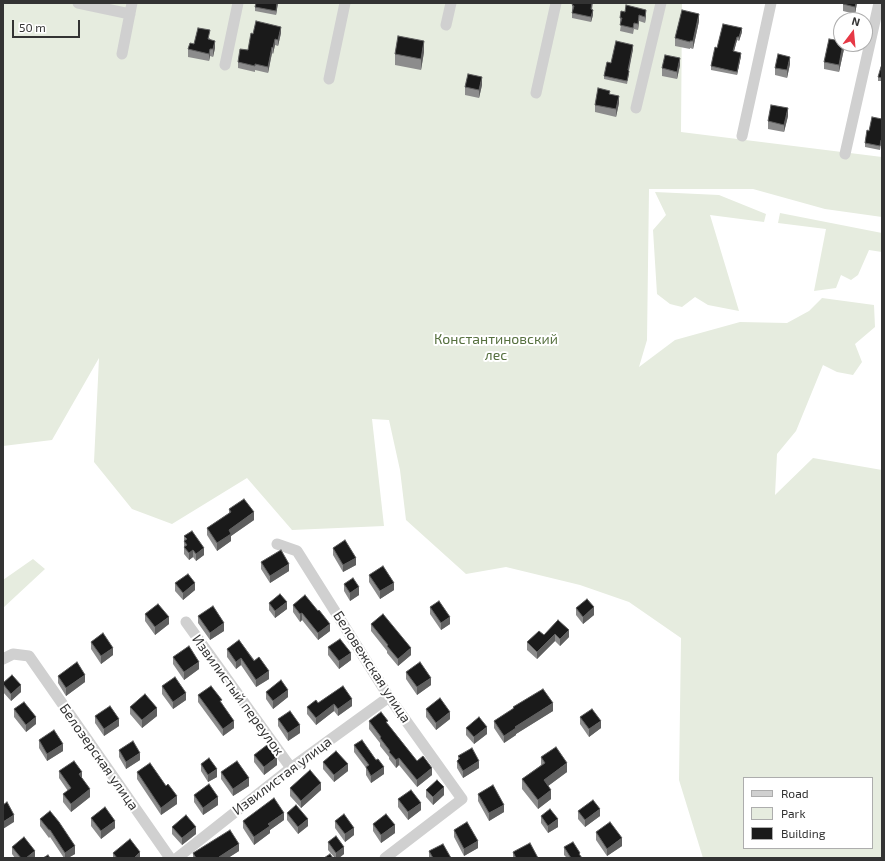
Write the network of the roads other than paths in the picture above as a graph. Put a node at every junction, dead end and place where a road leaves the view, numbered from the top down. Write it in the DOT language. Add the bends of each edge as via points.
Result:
graph roads {
  1 [pos="78,3"];
  2 [pos="238,3"];
  3 [pos="345,3"];
  4 [pos="451,3"];
  5 [pos="556,3"];
  6 [pos="661,3"];
  7 [pos="771,3"];
  8 [pos="879,3"];
  9 [pos="131,9"];
  10 [pos="446,26"];
  11 [pos="122,54"];
  12 [pos="225,65"];
  13 [pos="328,79"];
  14 [pos="536,93"];
  15 [pos="636,108"];
  16 [pos="742,136"];
  17 [pos="845,154"];
  18 [pos="276,544"];
  19 [pos="186,622"];
  20 [pos="3,659"];
  21 [pos="389,697"];
  22 [pos="291,768"];
  23 [pos="170,858"];
  24 [pos="177,858"];
  25 [pos="385,858"];
  1 -- 9 [label="street"];
  2 -- 12 [label="street"];
  3 -- 13 [label="street"];
  4 -- 10 [label="street"];
  5 -- 14 [label="street"];
  6 -- 15 [label="street"];
  7 -- 16 [label="street"];
  8 -- 17 [label="street"];
  9 -- 11 [label="street"];
  18 -- 21 [label="street, Беловежская улица" via="297,551"];
  19 -- 22 [label="street, Извилистый переулок"];
  20 -- 23 [label="street, Белозерская улица" via="13,654 29,656"];
  21 -- 22 [label="street, Извилистая улица"];
  21 -- 25 [label="street, Беловежская улица" via="462,799"];
  22 -- 24 [label="street, Извилистая улица"];
}
